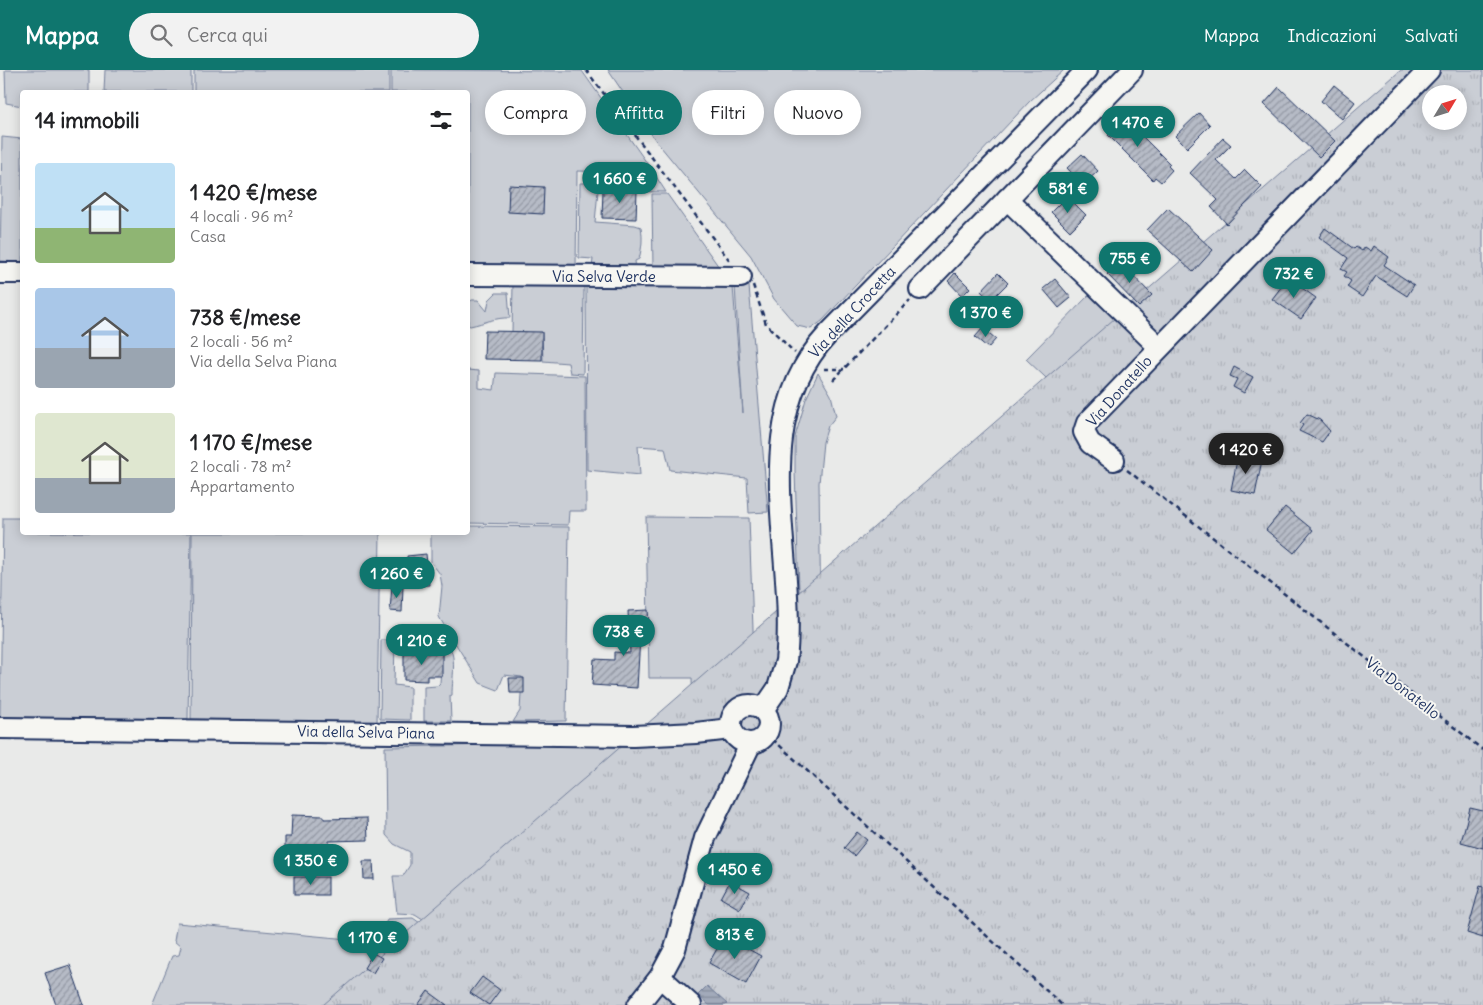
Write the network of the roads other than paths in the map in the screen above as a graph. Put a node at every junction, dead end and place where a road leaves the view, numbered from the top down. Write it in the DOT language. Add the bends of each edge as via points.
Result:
graph roads {
  1 [pos="1086,70"];
  2 [pos="1132,70"];
  3 [pos="1429,70"];
  4 [pos="1007,199"];
  5 [pos="0,273"];
  6 [pos="20,273"];
  7 [pos="470,275"];
  8 [pos="742,276"];
  9 [pos="920,290"];
  10 [pos="1160,347"];
  11 [pos="1114,460"];
  12 [pos="763,710"];
  13 [pos="0,728"];
  14 [pos="731,729"];
  15 [pos="759,738"];
  16 [pos="660,977"];
  17 [pos="638,1005"];
  18 [pos="691,1005"];
  1 -- 12 [label="street, Via della Crocetta" via="828,334 807,361 792,395 781,442 786,661 778,688"];
  2 -- 4 [label="street"];
  3 -- 10 [label="street, Via Donatello"];
  4 -- 9 [label="street"];
  4 -- 10 [label="street"];
  5 -- 6 [label="street"];
  7 -- 8 [label="street, Via Selva Verde"];
  10 -- 11 [label="street, Via Donatello" via="1085,427 1084,432 1090,442"];
  12 -- 14 [label="street" via="752,705 740,707 732,716"];
  12 -- 15 [label="street" via="768,721"];
  13 -- 14 [label="street, Via della Selva Piana" via="633,736"];
  14 -- 15 [label="street" via="739,739"];
  15 -- 16 [label="street" via="706,838 682,932"];
  16 -- 17 [label="street"];
  16 -- 18 [label="street"];
}
